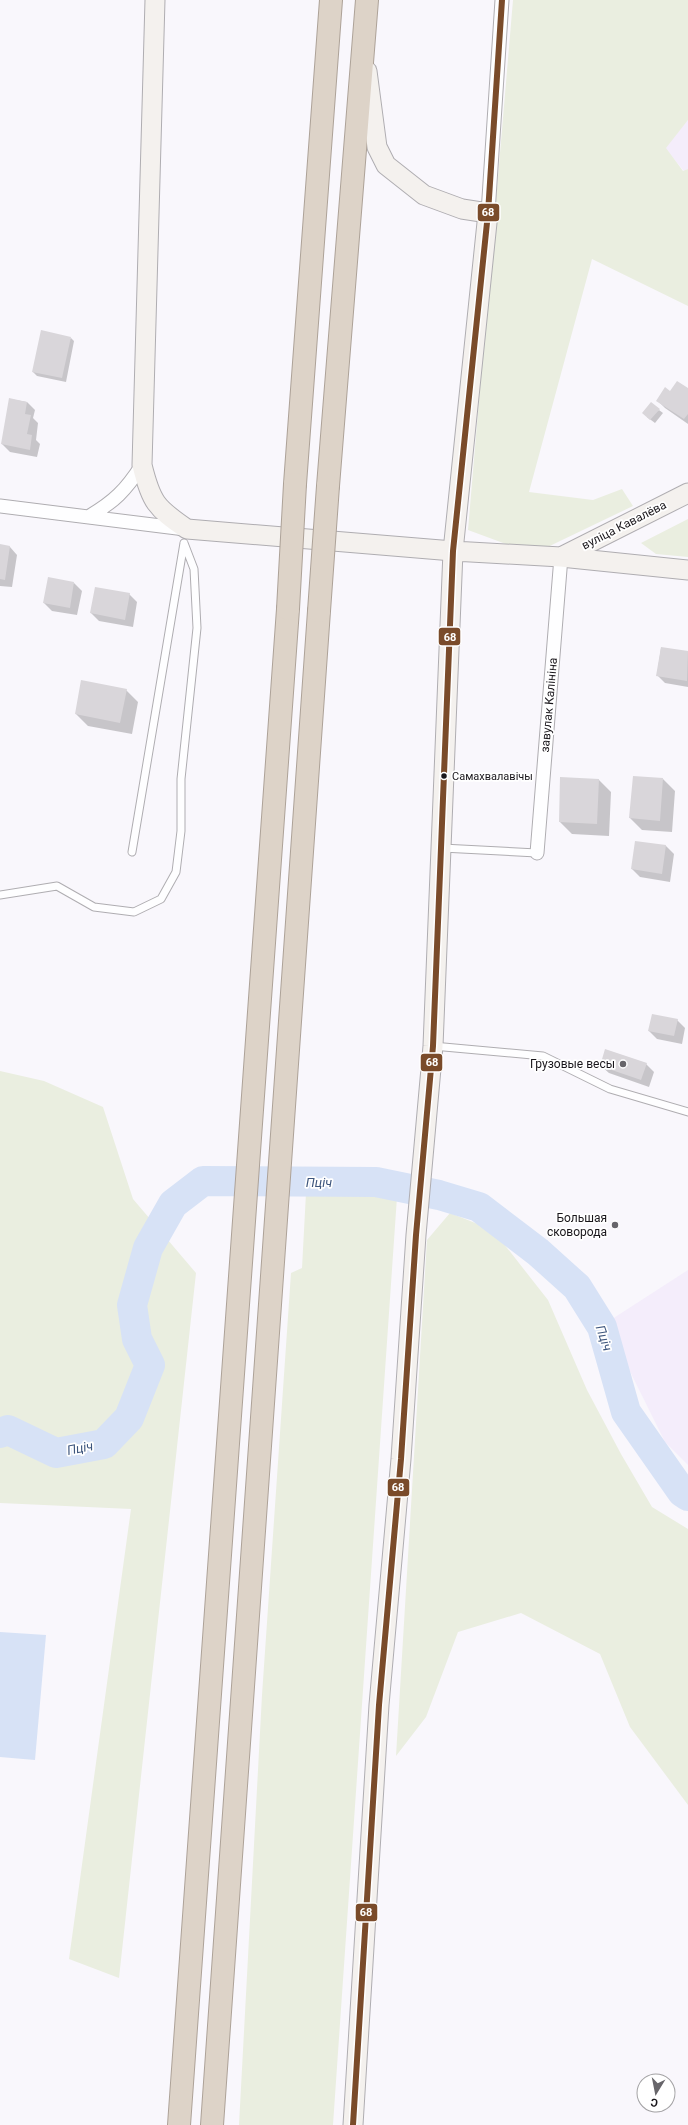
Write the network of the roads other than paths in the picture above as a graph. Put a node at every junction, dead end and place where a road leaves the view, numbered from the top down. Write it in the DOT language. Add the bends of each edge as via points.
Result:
graph roads {
  1 [pos="155,0"];
  2 [pos="331,0"];
  3 [pos="367,0"];
  4 [pos="502,0"];
  5 [pos="364,48"];
  6 [pos="488,213"];
  7 [pos="142,465"];
  8 [pos="688,493"];
  9 [pos="0,506"];
  10 [pos="88,517"];
  11 [pos="185,536"];
  12 [pos="453,552"];
  13 [pos="561,557"];
  14 [pos="688,570"];
  15 [pos="440,848"];
  16 [pos="132,852"];
  17 [pos="537,853"];
  18 [pos="0,895"];
  19 [pos="433,1046"];
  20 [pos="688,1112"];
  21 [pos="179,2125"];
  22 [pos="212,2125"];
  23 [pos="353,2125"];
  1 -- 7 [label="street"];
  2 -- 21 [label="highway, bridge"];
  3 -- 5 [label="highway"];
  4 -- 6 [label="street"];
  5 -- 6 [label="street" via="377,147 386,165 424,195 462,209"];
  5 -- 22 [label="highway, bridge" via="328,486"];
  6 -- 12 [label="street"];
  7 -- 10 [label="street" via="127,488 105,507"];
  7 -- 11 [label="street" via="148,491 162,512"];
  8 -- 13 [label="street, вуліца Кавалёва"];
  9 -- 10 [label="street"];
  10 -- 11 [label="street"];
  11 -- 12 [label="street"];
  11 -- 16 [label="lane"];
  11 -- 18 [label="lane" via="194,569 197,628 181,779 181,831 176,872 161,899 134,912 94,907 57,886"];
  12 -- 13 [label="street"];
  12 -- 15 [label="street"];
  13 -- 14 [label="street"];
  13 -- 17 [label="street, завулак Калініна"];
  15 -- 17 [label="lane"];
  15 -- 19 [label="street"];
  19 -- 20 [label="lane" via="543,1056 610,1089"];
  19 -- 23 [label="street" via="379,1705"];
}
